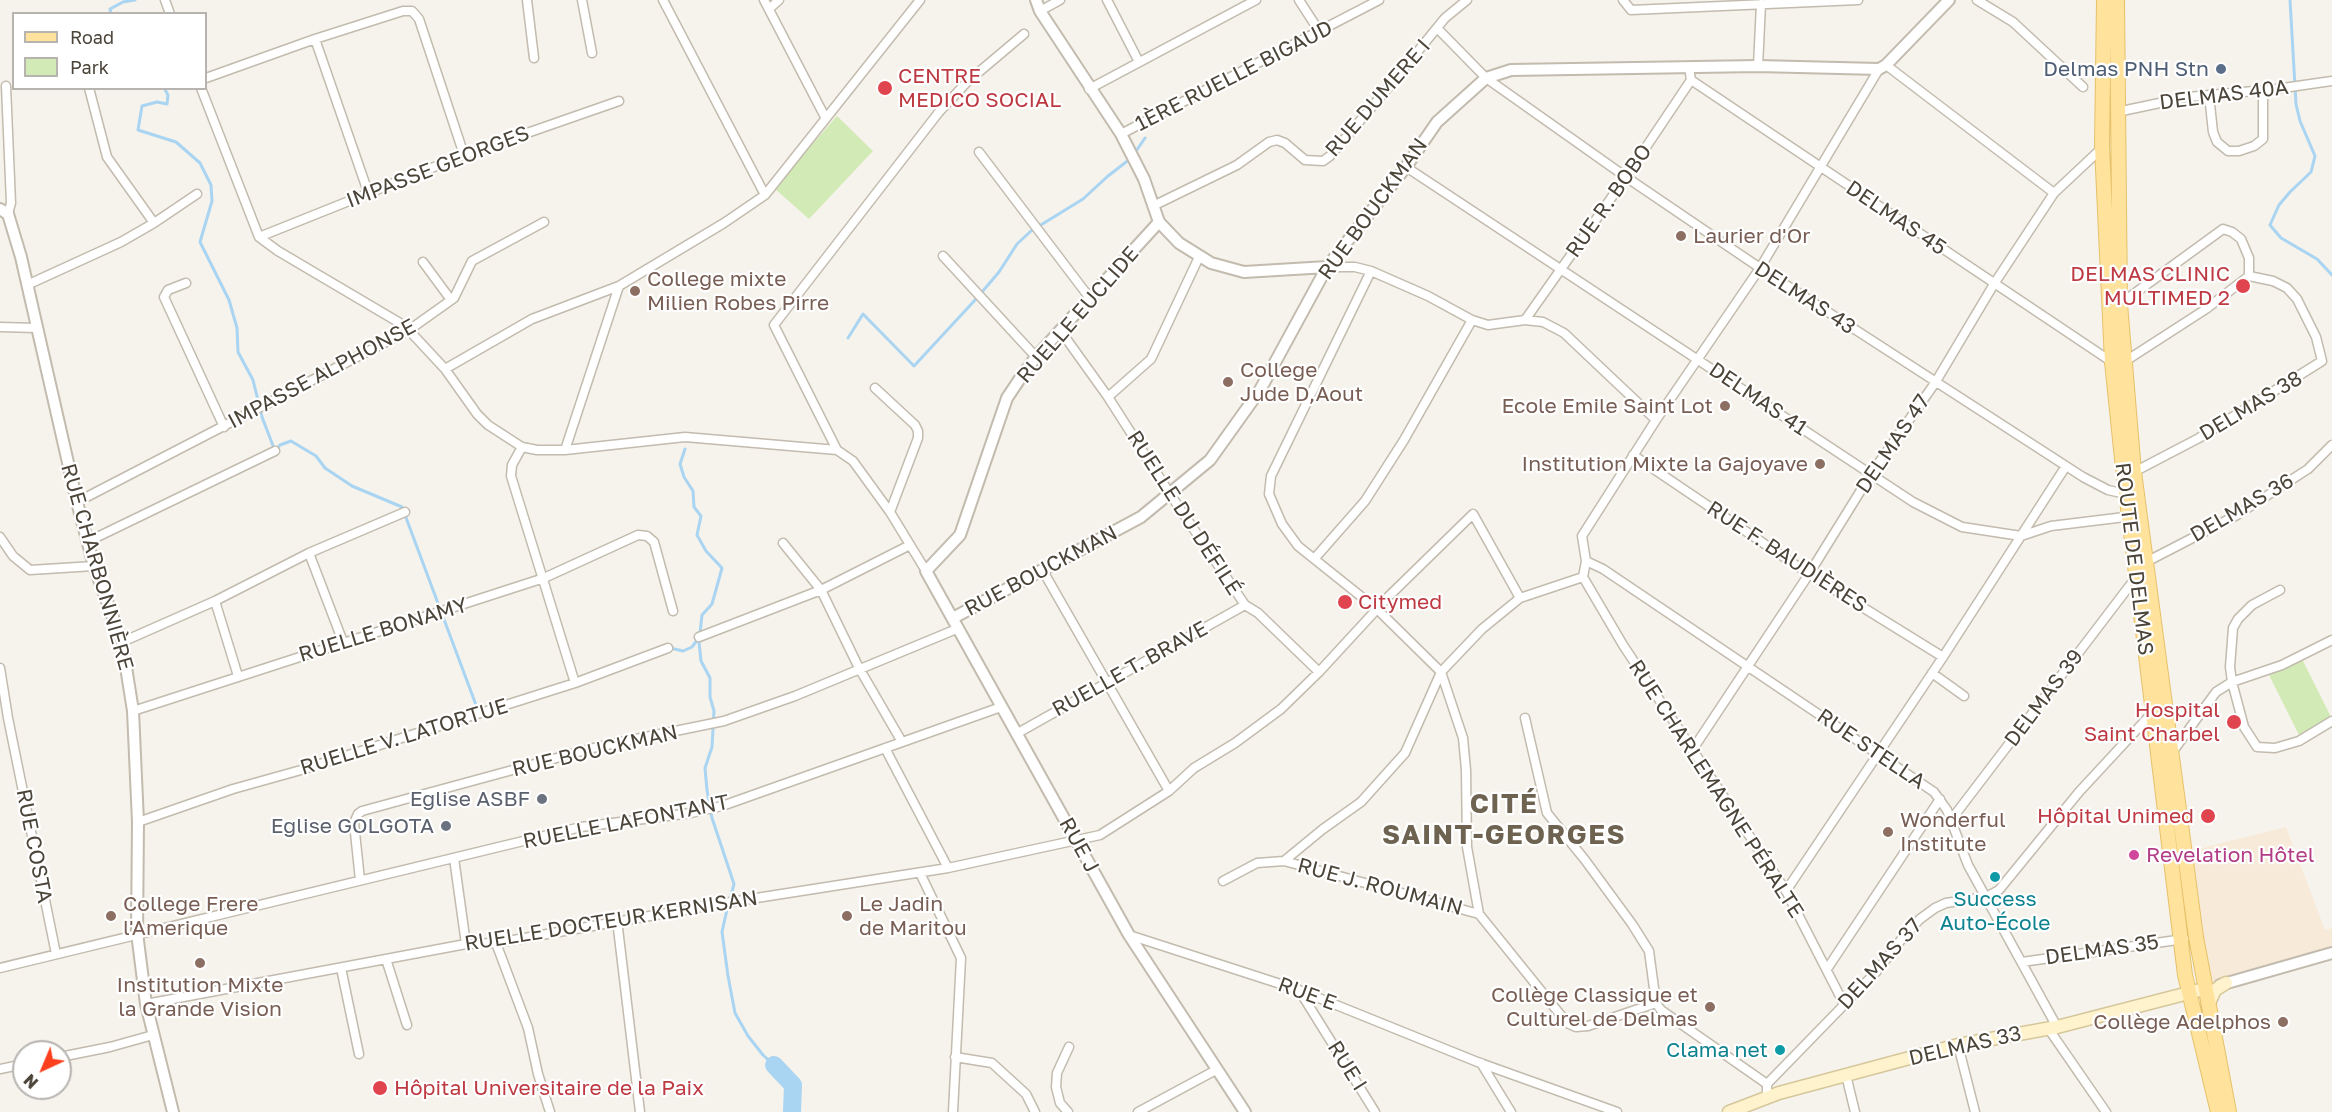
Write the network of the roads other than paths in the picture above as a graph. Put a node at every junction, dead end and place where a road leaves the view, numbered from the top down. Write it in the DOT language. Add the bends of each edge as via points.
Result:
graph roads {
  1 [pos="526,0"];
  2 [pos="582,0"];
  3 [pos="663,0"];
  4 [pos="764,0"];
  5 [pos="779,0"];
  6 [pos="920,0"];
  7 [pos="1035,0"];
  8 [pos="1060,0"];
  9 [pos="1107,0"];
  10 [pos="1256,0"];
  11 [pos="1299,0"];
  12 [pos="1379,0"];
  13 [pos="1467,0"];
  14 [pos="1623,0"];
  15 [pos="1853,0"];
  16 [pos="1948,0"];
  17 [pos="1977,0"];
  18 [pos="2104,0"];
  19 [pos="2117,0"];
  20 [pos="1761,4"];
  21 [pos="770,8"];
  22 [pos="1040,11"];
  23 [pos="1438,29"];
  24 [pos="1319,31"];
  25 [pos="1024,34"];
  26 [pos="315,39"];
  27 [pos="592,53"];
  28 [pos="534,58"];
  29 [pos="1139,62"];
  30 [pos="1758,66"];
  31 [pos="1883,67"];
  32 [pos="1689,68"];
  33 [pos="207,78"];
  34 [pos="1486,78"];
  35 [pos="1691,80"];
  36 [pos="2332,81"];
  37 [pos="6,86"];
  38 [pos="2083,87"];
  39 [pos="1089,89"];
  40 [pos="90,90"];
  41 [pos="202,90"];
  42 [pos="2263,90"];
  43 [pos="2209,95"];
  44 [pos="619,101"];
  45 [pos="2117,112"];
  46 [pos="825,117"];
  47 [pos="1121,134"];
  48 [pos="2103,147"];
  49 [pos="979,152"];
  50 [pos="464,155"];
  51 [pos="1406,167"];
  52 [pos="1820,167"];
  53 [pos="1626,177"];
  54 [pos="368,192"];
  55 [pos="2054,193"];
  56 [pos="197,194"];
  57 [pos="765,195"];
  58 [pos="1155,205"];
  59 [pos="4,212"];
  60 [pos="544,222"];
  61 [pos="1159,222"];
  62 [pos="154,223"];
  63 [pos="259,237"];
  64 [pos="943,256"];
  65 [pos="1199,256"];
  66 [pos="423,262"];
  67 [pos="1327,267"];
  68 [pos="1760,268"];
  69 [pos="1562,269"];
  70 [pos="1371,271"];
  71 [pos="2249,276"];
  72 [pos="186,283"];
  73 [pos="1994,284"];
  74 [pos="27,285"];
  75 [pos="619,286"];
  76 [pos="1089,297"];
  77 [pos="451,300"];
  78 [pos="2120,304"];
  79 [pos="1472,320"];
  80 [pos="1525,320"];
  81 [pos="0,327"];
  82 [pos="37,328"];
  83 [pos="407,328"];
  84 [pos="1060,330"];
  85 [pos="1036,357"];
  86 [pos="1698,359"];
  87 [pos="2118,362"];
  88 [pos="444,369"];
  89 [pos="1935,383"];
  90 [pos="875,388"];
  91 [pos="1108,397"];
  92 [pos="1656,420"];
  93 [pos="224,427"];
  94 [pos="2332,445"];
  95 [pos="522,447"];
  96 [pos="565,450"];
  97 [pos="837,450"];
  98 [pos="275,451"];
  99 [pos="1633,455"];
  100 [pos="2067,466"];
  101 [pos="2134,472"];
  102 [pos="1871,474"];
  103 [pos="1170,494"];
  104 [pos="2131,495"];
  105 [pos="77,502"];
  106 [pos="405,512"];
  107 [pos="890,512"];
  108 [pos="2134,516"];
  109 [pos="2021,536"];
  110 [pos="0,537"];
  111 [pos="89,541"];
  112 [pos="783,543"];
  113 [pos="910,545"];
  114 [pos="309,553"];
  115 [pos="1315,558"];
  116 [pos="1586,561"];
  117 [pos="2146,562"];
  118 [pos="94,566"];
  119 [pos="926,571"];
  120 [pos="1043,571"];
  121 [pos="1809,574"];
  122 [pos="2137,575"];
  123 [pos="1583,577"];
  124 [pos="544,578"];
  125 [pos="822,590"];
  126 [pos="2280,590"];
  127 [pos="1520,598"];
  128 [pos="215,601"];
  129 [pos="1245,605"];
  130 [pos="1378,610"];
  131 [pos="673,611"];
  132 [pos="956,623"];
  133 [pos="699,637"];
  134 [pos="2332,640"];
  135 [pos="122,642"];
  136 [pos="343,642"];
  137 [pos="669,648"];
  138 [pos="1943,657"];
  139 [pos="0,668"];
  140 [pos="859,668"];
  141 [pos="1748,668"];
  142 [pos="1319,672"];
  143 [pos="1441,672"];
  144 [pos="1932,673"];
  145 [pos="238,676"];
  146 [pos="1105,682"];
  147 [pos="2232,682"];
  148 [pos="575,683"];
  149 [pos="1964,696"];
  150 [pos="1001,706"];
  151 [pos="133,711"];
  152 [pos="2159,711"];
  153 [pos="4,718"];
  154 [pos="1526,718"];
  155 [pos="2332,722"];
  156 [pos="1016,734"];
  157 [pos="902,742"];
  158 [pos="885,748"];
  159 [pos="1693,749"];
  160 [pos="1879,753"];
  161 [pos="2170,754"];
  162 [pos="1169,792"];
  163 [pos="1940,799"];
  164 [pos="1951,820"];
  165 [pos="138,822"];
  166 [pos="1077,842"];
  167 [pos="454,858"];
  168 [pos="1284,861"];
  169 [pos="948,868"];
  170 [pos="920,873"];
  171 [pos="360,880"];
  172 [pos="1223,880"];
  173 [pos="1786,891"];
  174 [pos="1986,897"];
  175 [pos="1479,914"];
  176 [pos="617,920"];
  177 [pos="137,933"];
  178 [pos="1129,935"];
  179 [pos="2196,937"];
  180 [pos="2182,939"];
  181 [pos="496,943"];
  182 [pos="466,944"];
  183 [pos="2332,953"];
  184 [pos="56,954"];
  185 [pos="386,959"];
  186 [pos="2022,962"];
  187 [pos="0,968"];
  188 [pos="341,968"];
  189 [pos="1827,969"];
  190 [pos="2185,975"];
  191 [pos="2203,983"];
  192 [pos="2226,983"];
  193 [pos="1299,990"];
  194 [pos="2188,994"];
  195 [pos="2165,999"];
  196 [pos="1656,1003"];
  197 [pos="146,1004"];
  198 [pos="1844,1004"];
  199 [pos="2208,1005"];
  200 [pos="407,1025"];
  201 [pos="2053,1027"];
  202 [pos="153,1035"];
  203 [pos="1958,1045"];
  204 [pos="1069,1047"];
  205 [pos="359,1054"];
  206 [pos="72,1055"];
  207 [pos="955,1057"];
  208 [pos="1480,1063"];
  209 [pos="1216,1070"];
  210 [pos="1846,1075"];
  211 [pos="1767,1084"];
  212 [pos="1767,1097"];
  213 [pos="173,1112"];
  214 [pos="550,1112"];
  215 [pos="640,1112"];
  216 [pos="953,1112"];
  217 [pos="1035,1112"];
  218 [pos="1068,1112"];
  219 [pos="1138,1112"];
  220 [pos="1245,1112"];
  221 [pos="1375,1112"];
  222 [pos="1510,1112"];
  223 [pos="1617,1112"];
  224 [pos="1729,1112"];
  225 [pos="1855,1112"];
  226 [pos="1976,1112"];
  227 [pos="2106,1112"];
  228 [pos="2218,1112"];
  229 [pos="2229,1112"];
  1 -- 28 [label="street"];
  2 -- 27 [label="street"];
  3 -- 57 [label="street"];
  4 -- 21 [label="street"];
  5 -- 21 [label="street"];
  6 -- 46 [label="street"];
  7 -- 22 [label="street"];
  8 -- 22 [label="street"];
  9 -- 29 [label="street"];
  10 -- 29 [label="street"];
  11 -- 24 [label="street"];
  12 -- 24 [label="street, 1ÈRE RUELLE BIGAUD"];
  13 -- 23 [label="street, RUE DUMERE I"];
  14 -- 20 [label="street" via="1631,10"];
  15 -- 20 [label="street"];
  16 -- 31 [label="street"];
  17 -- 38 [label="street" via="2013,22"];
  18 -- 48 [label="main road, ROUTE DE DELMAS"];
  19 -- 45 [label="main road, ROUTE DE DELMAS"];
  20 -- 30 [label="street"];
  21 -- 46 [label="street"];
  22 -- 39 [label="street"];
  23 -- 34 [label="street, DELMAS 43"];
  23 -- 58 [label="street, RUE DUMERE I" via="1323,161 1305,160 1286,143 1269,142 1238,165"];
  24 -- 47 [label="street, 1ÈRE RUELLE BIGAUD"];
  25 -- 97 [label="street" via="939,112 774,325"];
  26 -- 33 [label="street"];
  26 -- 50 [label="street" via="412,11 419,20"];
  26 -- 54 [label="street"];
  29 -- 39 [label="street"];
  30 -- 31 [label="street, RUE BOUCKMAN"];
  30 -- 32 [label="street, RUE BOUCKMAN"];
  31 -- 52 [label="street"];
  31 -- 55 [label="street"];
  32 -- 34 [label="street, RUE BOUCKMAN" via="1511,70"];
  32 -- 35 [label="street"];
  34 -- 51 [label="street, RUE BOUCKMAN" via="1437,122"];
  34 -- 53 [label="street, DELMAS 43"];
  35 -- 52 [label="street, DELMAS 45"];
  35 -- 53 [label="street, RUE R. BOBO"];
  36 -- 42 [label="street, DELMAS 40A"];
  37 -- 59 [label="street" via="10,203"];
  39 -- 47 [label="street"];
  40 -- 62 [label="street" via="107,157"];
  41 -- 63 [label="street"];
  42 -- 43 [label="street, DELMAS 40A"];
  42 -- 43 [label="street" via="2264,139 2239,151 2228,151 2217,142"];
  43 -- 45 [label="street, DELMAS 40A"];
  44 -- 50 [label="street, IMPASSE GEORGES"];
  45 -- 78 [label="main road, ROUTE DE DELMAS"];
  46 -- 57 [label="street"];
  47 -- 58 [label="street"];
  48 -- 55 [label="street, DELMAS 47"];
  48 -- 87 [label="main road, ROUTE DE DELMAS"];
  49 -- 76 [label="street"];
  50 -- 54 [label="street, IMPASSE GEORGES"];
  51 -- 67 [label="street, RUE BOUCKMAN"];
  51 -- 69 [label="street, DELMAS 41"];
  52 -- 68 [label="street"];
  52 -- 73 [label="street, DELMAS 45"];
  53 -- 68 [label="street, DELMAS 43"];
  53 -- 69 [label="street, RUE R. BOBO"];
  54 -- 63 [label="street, IMPASSE GEORGES"];
  55 -- 73 [label="street, DELMAS 47"];
  56 -- 62 [label="street"];
  57 -- 75 [label="street"];
  58 -- 61 [label="street"];
  59 -- 74 [label="street, RUE CHARBONNIÈRE"];
  60 -- 77 [label="street, IMPASSE ALPHONSE" via="472,261"];
  61 -- 65 [label="street" via="1179,243"];
  61 -- 76 [label="street, RUELLE EUCLIDE"];
  62 -- 74 [label="street"];
  63 -- 83 [label="street"];
  64 -- 85 [label="street"];
  65 -- 67 [label="street" via="1244,272"];
  65 -- 91 [label="street" via="1151,359"];
  66 -- 77 [label="street"];
  67 -- 70 [label="street"];
  67 -- 103 [label="street, RUE BOUCKMAN" via="1260,390 1210,460"];
  68 -- 86 [label="street"];
  68 -- 89 [label="street, DELMAS 43"];
  69 -- 80 [label="street, RUE R. BOBO"];
  69 -- 86 [label="street, DELMAS 41"];
  70 -- 79 [label="street"];
  70 -- 115 [label="street" via="1269,485 1282,524 1298,546"];
  71 -- 78 [label="street" via="2249,258 2241,239 2223,229"];
  71 -- 87 [label="street" via="2206,309"];
  71 -- 101 [label="street, DELMAS 38" via="2287,288 2297,299 2316,337 2322,361 2199,438"];
  72 -- 93 [label="street" via="168,290 164,297"];
  73 -- 87 [label="street, DELMAS 45"];
  73 -- 89 [label="street, DELMAS 47"];
  74 -- 82 [label="street, RUE CHARBONNIÈRE"];
  75 -- 88 [label="street" via="532,319"];
  75 -- 96 [label="street"];
  76 -- 84 [label="street, RUELLE EUCLIDE"];
  77 -- 83 [label="street, IMPASSE ALPHONSE"];
  78 -- 87 [label="main road, ROUTE DE DELMAS"];
  79 -- 80 [label="street" via="1488,326"];
  79 -- 115 [label="street" via="1365,501"];
  80 -- 92 [label="street" via="1543,322 1564,333"];
  81 -- 82 [label="street"];
  82 -- 105 [label="street, RUE CHARBONNIÈRE"];
  83 -- 88 [label="street"];
  83 -- 93 [label="street, IMPASSE ALPHONSE"];
  84 -- 85 [label="street, RUELLE EUCLIDE"];
  84 -- 91 [label="street, RUELLE DU DÉFILÉ"];
  85 -- 119 [label="street, RUELLE EUCLIDE" via="1007,398 960,535"];
  86 -- 92 [label="street"];
  86 -- 102 [label="street, DELMAS 41"];
  87 -- 101 [label="main road, ROUTE DE DELMAS"];
  87 -- 104 [label="main road, ROUTE DE DELMAS"];
  88 -- 95 [label="street" via="477,414"];
  89 -- 100 [label="street, DELMAS 43"];
  89 -- 102 [label="street, DELMAS 47"];
  90 -- 107 [label="street" via="918,431"];
  91 -- 103 [label="street, RUELLE DU DÉFILÉ"];
  92 -- 99 [label="street"];
  93 -- 105 [label="street, IMPASSE ALPHONSE"];
  94 -- 117 [label="street, DELMAS 36" via="2308,469 2237,515"];
  95 -- 96 [label="street"];
  95 -- 124 [label="street" via="511,476"];
  96 -- 97 [label="street" via="685,436"];
  97 -- 107 [label="street" via="852,461"];
  98 -- 111 [label="street"];
  99 -- 116 [label="street" via="1582,536"];
  99 -- 121 [label="street, RUE F. BAUDIÈRES"];
  100 -- 104 [label="street, DELMAS 43" via="2099,486"];
  100 -- 109 [label="street"];
  101 -- 104 [label="main road, ROUTE DE DELMAS"];
  102 -- 109 [label="street, DELMAS 41" via="1913,502 1962,527"];
  102 -- 121 [label="street, DELMAS 47"];
  103 -- 120 [label="street, RUE BOUCKMAN" via="1141,517"];
  103 -- 129 [label="street, RUELLE DU DÉFILÉ"];
  104 -- 108 [label="main road, ROUTE DE DELMAS"];
  105 -- 111 [label="street, RUE CHARBONNIÈRE"];
  106 -- 114 [label="street"];
  107 -- 113 [label="street"];
  108 -- 109 [label="street, DELMAS 41" via="2051,526"];
  108 -- 117 [label="main road, ROUTE DE DELMAS"];
  108 -- 122 [label="main road, ROUTE DE DELMAS"];
  109 -- 138 [label="street"];
  110 -- 118 [label="street" via="13,556 30,570"];
  111 -- 118 [label="street, RUE CHARBONNIÈRE"];
  112 -- 125 [label="street"];
  113 -- 119 [label="street"];
  113 -- 125 [label="street"];
  114 -- 128 [label="street"];
  114 -- 136 [label="street"];
  115 -- 130 [label="street"];
  116 -- 123 [label="street"];
  116 -- 141 [label="street, RUE STELLA"];
  117 -- 122 [label="street, DELMAS 39"];
  117 -- 152 [label="main road, ROUTE DE DELMAS"];
  118 -- 135 [label="street, RUE CHARBONNIÈRE"];
  119 -- 132 [label="street, RUE J"];
  120 -- 132 [label="street, RUE BOUCKMAN"];
  120 -- 146 [label="street"];
  121 -- 138 [label="street, RUE F. BAUDIÈRES"];
  121 -- 141 [label="street, DELMAS 47"];
  122 -- 152 [label="main road, ROUTE DE DELMAS"];
  122 -- 164 [label="street, DELMAS 39"];
  123 -- 127 [label="street"];
  123 -- 159 [label="street, RUE CHARLEMAGNE PÉRALTE"];
  124 -- 131 [label="street, RUELLE BONAMY" via="628,538 647,536 654,542"];
  124 -- 136 [label="street, RUELLE BONAMY"];
  124 -- 148 [label="street"];
  125 -- 133 [label="street"];
  125 -- 140 [label="street"];
  126 -- 147 [label="street" via="2252,605 2233,627"];
  127 -- 130 [label="street" via="1473,514"];
  127 -- 143 [label="street" via="1482,629"];
  128 -- 135 [label="street"];
  128 -- 145 [label="street"];
  129 -- 142 [label="street, RUELLE DU DÉFILÉ"];
  129 -- 146 [label="street, RUELLE T. BRAVE"];
  130 -- 142 [label="street"];
  130 -- 143 [label="street"];
  132 -- 140 [label="street, RUE BOUCKMAN"];
  132 -- 150 [label="street, RUE J"];
  134 -- 147 [label="street" via="2282,665"];
  135 -- 151 [label="street, RUE CHARBONNIÈRE"];
  136 -- 145 [label="street, RUELLE BONAMY"];
  137 -- 148 [label="street, RUELLE V. LATORTUE"];
  138 -- 144 [label="street"];
  139 -- 153 [label="street, RUE COSTA"];
  140 -- 157 [label="street"];
  140 -- 171 [label="street, RUE BOUCKMAN" via="724,721 597,747 362,811 354,823"];
  141 -- 159 [label="street, DELMAS 47"];
  141 -- 160 [label="street, RUE STELLA"];
  142 -- 162 [label="street" via="1281,709 1194,768"];
  143 -- 168 [label="street" via="1406,753 1361,802"];
  143 -- 175 [label="street" via="1462,738 1467,847"];
  144 -- 149 [label="street"];
  144 -- 160 [label="street"];
  145 -- 151 [label="street, RUELLE BONAMY"];
  146 -- 156 [label="street, RUELLE T. BRAVE"];
  146 -- 162 [label="street"];
  147 -- 155 [label="street" via="2244,727 2257,747 2275,748 2298,741"];
  147 -- 161 [label="street" via="2216,692"];
  148 -- 165 [label="street, RUELLE V. LATORTUE"];
  150 -- 156 [label="street, RUE J"];
  150 -- 157 [label="street, RUELLE LAFONTANT"];
  151 -- 165 [label="street, RUE CHARBONNIÈRE"];
  152 -- 161 [label="main road, ROUTE DE DELMAS"];
  152 -- 174 [label="street" via="2079,792 1999,890"];
  152 -- 180 [label="main road, ROUTE DE DELMAS"];
  153 -- 184 [label="street, RUE COSTA"];
  154 -- 196 [label="street" via="1547,813 1649,951"];
  156 -- 166 [label="street, RUE J"];
  157 -- 158 [label="street, RUELLE LAFONTANT"];
  158 -- 167 [label="street, RUELLE LAFONTANT" via="722,806 581,827"];
  158 -- 169 [label="street"];
  159 -- 173 [label="street, RUE CHARLEMAGNE PÉRALTE"];
  160 -- 163 [label="street, RUE STELLA"];
  160 -- 173 [label="street"];
  161 -- 179 [label="main road, ROUTE DE DELMAS"];
  162 -- 166 [label="street" via="1100,835"];
  163 -- 164 [label="street, RUE STELLA"];
  163 -- 189 [label="street"];
  164 -- 174 [label="street, RUE STELLA" via="1968,865"];
  165 -- 177 [label="street, RUE CHARBONNIÈRE"];
  166 -- 169 [label="street, RUELLE DOCTEUR KERNISAN"];
  166 -- 178 [label="street, RUE J"];
  167 -- 171 [label="street, RUELLE LAFONTANT"];
  167 -- 182 [label="street"];
  168 -- 172 [label="street, RUE J. ROUMAIN" via="1257,863"];
  168 -- 175 [label="street, RUE J. ROUMAIN"];
  169 -- 170 [label="street, RUELLE DOCTEUR KERNISAN"];
  170 -- 176 [label="street, RUELLE DOCTEUR KERNISAN"];
  170 -- 207 [label="street" via="961,958"];
  171 -- 177 [label="street, RUELLE LAFONTANT"];
  173 -- 189 [label="street, RUE CHARLEMAGNE PÉRALTE"];
  174 -- 186 [label="street, RUE STELLA"];
  174 -- 198 [label="street, DELMAS 37" via="1946,903 1928,912"];
  175 -- 196 [label="street, RUE J. ROUMAIN" via="1567,1023 1588,1026"];
  176 -- 181 [label="street, RUELLE DOCTEUR KERNISAN"];
  176 -- 215 [label="street"];
  177 -- 184 [label="street, RUELLE LAFONTANT"];
  177 -- 197 [label="street, RUE CHARBONNIÈRE"];
  178 -- 193 [label="street, RUE E"];
  178 -- 209 [label="street, RUE J"];
  179 -- 180 [label="street, DELMAS 35"];
  179 -- 191 [label="main road, ROUTE DE DELMAS"];
  180 -- 186 [label="street, DELMAS 35"];
  180 -- 190 [label="main road, ROUTE DE DELMAS"];
  181 -- 182 [label="street, RUELLE DOCTEUR KERNISAN"];
  181 -- 214 [label="street" via="528,1028"];
  182 -- 185 [label="street, RUELLE DOCTEUR KERNISAN"];
  183 -- 192 [label="street"];
  184 -- 187 [label="street, RUELLE LAFONTANT"];
  185 -- 188 [label="street, RUELLE DOCTEUR KERNISAN"];
  185 -- 200 [label="street"];
  186 -- 201 [label="street, RUE STELLA"];
  188 -- 197 [label="street, RUELLE DOCTEUR KERNISAN"];
  188 -- 205 [label="street"];
  189 -- 198 [label="street, RUE CHARLEMAGNE PÉRALTE"];
  190 -- 194 [label="main road, ROUTE DE DELMAS"];
  190 -- 195 [label="main road" via="2179,988"];
  191 -- 192 [label="main road"];
  191 -- 194 [label="main road, DELMAS 33"];
  191 -- 199 [label="main road, ROUTE DE DELMAS"];
  192 -- 199 [label="main road" via="2215,990"];
  193 -- 208 [label="street, RUE E"];
  193 -- 221 [label="street, RUE I"];
  194 -- 195 [label="main road, DELMAS 33"];
  194 -- 228 [label="main road, ROUTE DE DELMAS"];
  195 -- 201 [label="main road, DELMAS 33"];
  196 -- 211 [label="street"];
  197 -- 202 [label="street, RUE CHARBONNIÈRE"];
  198 -- 211 [label="street, DELMAS 37"];
  199 -- 229 [label="main road, ROUTE DE DELMAS"];
  201 -- 203 [label="main road, DELMAS 33"];
  201 -- 227 [label="street, RUE STELLA"];
  202 -- 206 [label="street"];
  202 -- 213 [label="street, RUE CHARBONNIÈRE"];
  203 -- 210 [label="main road, DELMAS 33"];
  203 -- 226 [label="street"];
  204 -- 218 [label="street" via="1057,1073 1056,1087 1060,1103"];
  207 -- 216 [label="street"];
  207 -- 217 [label="street" via="992,1063 1026,1094"];
  208 -- 222 [label="street"];
  208 -- 223 [label="street, RUE E"];
  209 -- 219 [label="street"];
  209 -- 220 [label="street, RUE J"];
  210 -- 212 [label="main road, DELMAS 33"];
  210 -- 225 [label="street"];
  211 -- 212 [label="street"];
  212 -- 224 [label="main road, DELMAS 33"];
}
